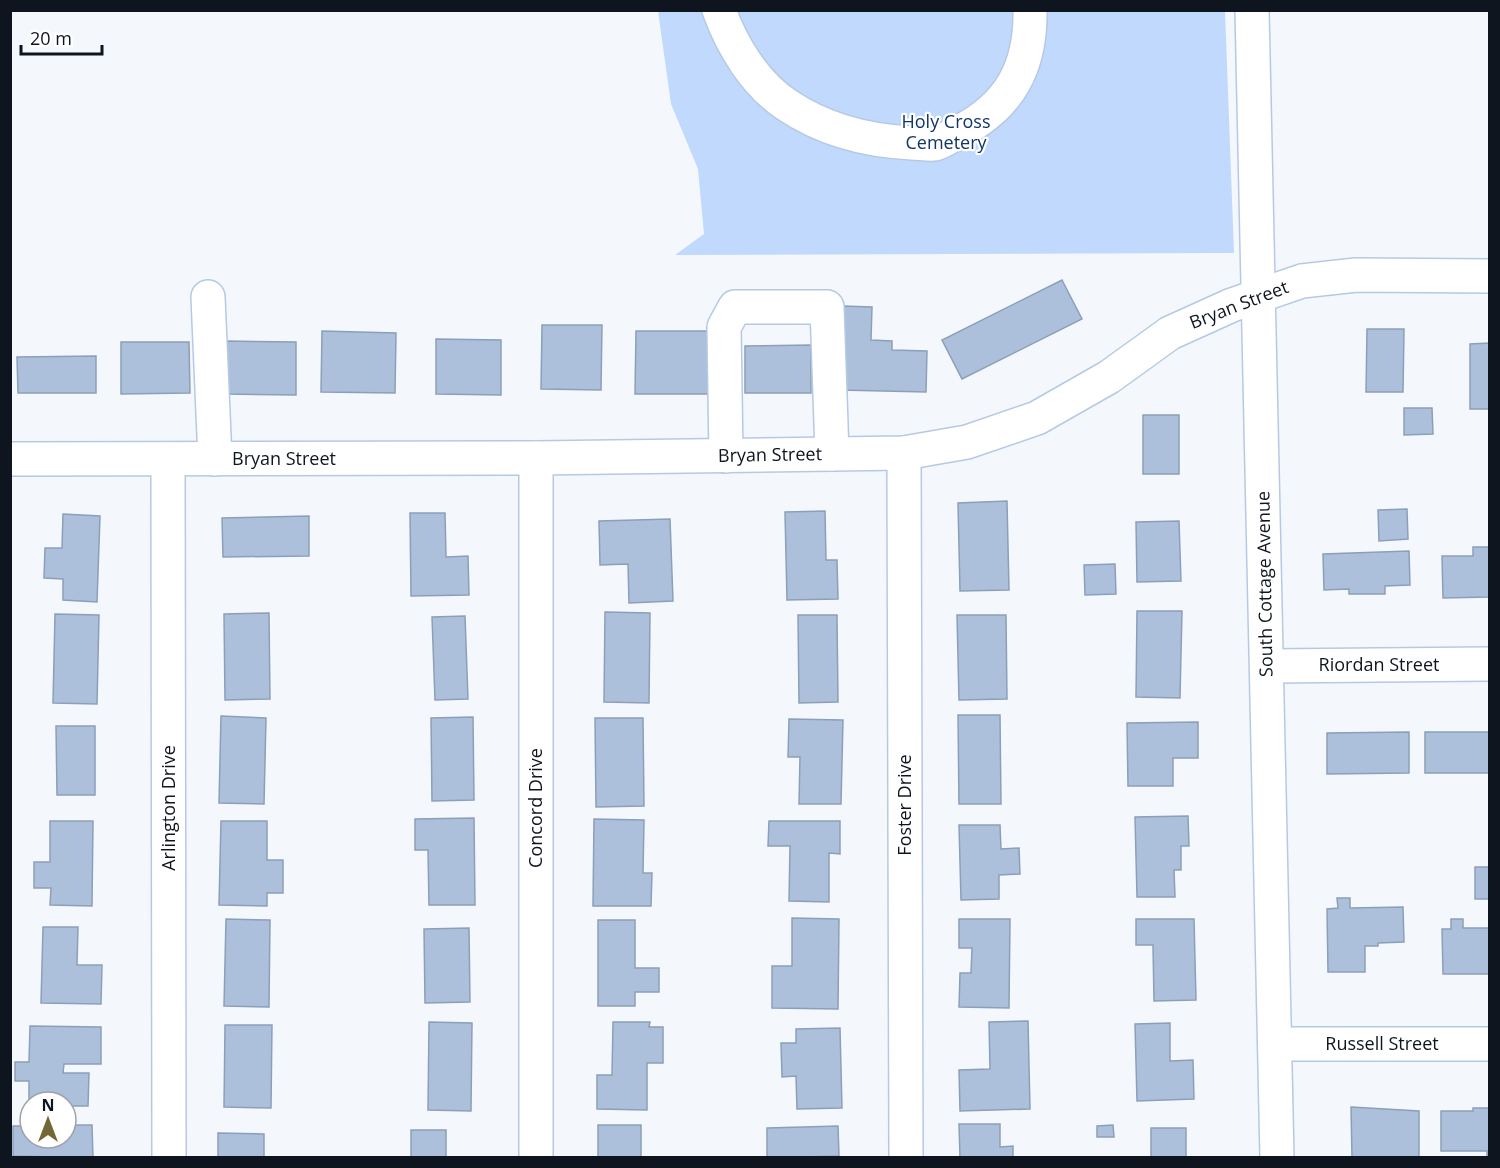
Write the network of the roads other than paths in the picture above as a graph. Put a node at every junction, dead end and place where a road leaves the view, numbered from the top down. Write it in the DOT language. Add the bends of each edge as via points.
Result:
graph roads {
  1 [pos="719,10"];
  2 [pos="1030,10"];
  3 [pos="1252,10"];
  4 [pos="1490,276"];
  5 [pos="1258,296"];
  6 [pos="208,297"];
  7 [pos="904,453"];
  8 [pos="832,454"];
  9 [pos="726,456"];
  10 [pos="536,458"];
  11 [pos="10,459"];
  12 [pos="168,459"];
  13 [pos="215,459"];
  14 [pos="1490,664"];
  15 [pos="1268,666"];
  16 [pos="1275,1044"];
  17 [pos="1490,1044"];
  18 [pos="169,1158"];
  19 [pos="536,1158"];
  20 [pos="906,1158"];
  21 [pos="1277,1158"];
  1 -- 2 [label="street" via="730,38 758,77 787,105 831,128 880,141 934,144 982,120 1011,90 1027,56"];
  3 -- 5 [label="street, South Cottage Avenue"];
  4 -- 5 [label="street, Bryan Street" via="1356,275 1302,281"];
  5 -- 7 [label="street, Bryan Street" via="1170,333 1108,377 1037,418 967,442"];
  5 -- 15 [label="street, South Cottage Avenue"];
  6 -- 13 [label="street"];
  7 -- 8 [label="street, Bryan Street"];
  7 -- 20 [label="street, Foster Drive"];
  8 -- 9 [label="street, Bryan Street"];
  8 -- 9 [label="street" via="827,307 735,307 724,327"];
  9 -- 10 [label="street, Bryan Street"];
  10 -- 13 [label="street, Bryan Street"];
  10 -- 19 [label="street, Concord Drive"];
  11 -- 12 [label="street, Bryan Street"];
  12 -- 13 [label="street, Bryan Street"];
  12 -- 18 [label="street, Arlington Drive"];
  14 -- 15 [label="street, Riordan Street"];
  15 -- 16 [label="street, South Cottage Avenue"];
  16 -- 17 [label="street, Russell Street"];
  16 -- 21 [label="street, South Cottage Avenue"];
}
